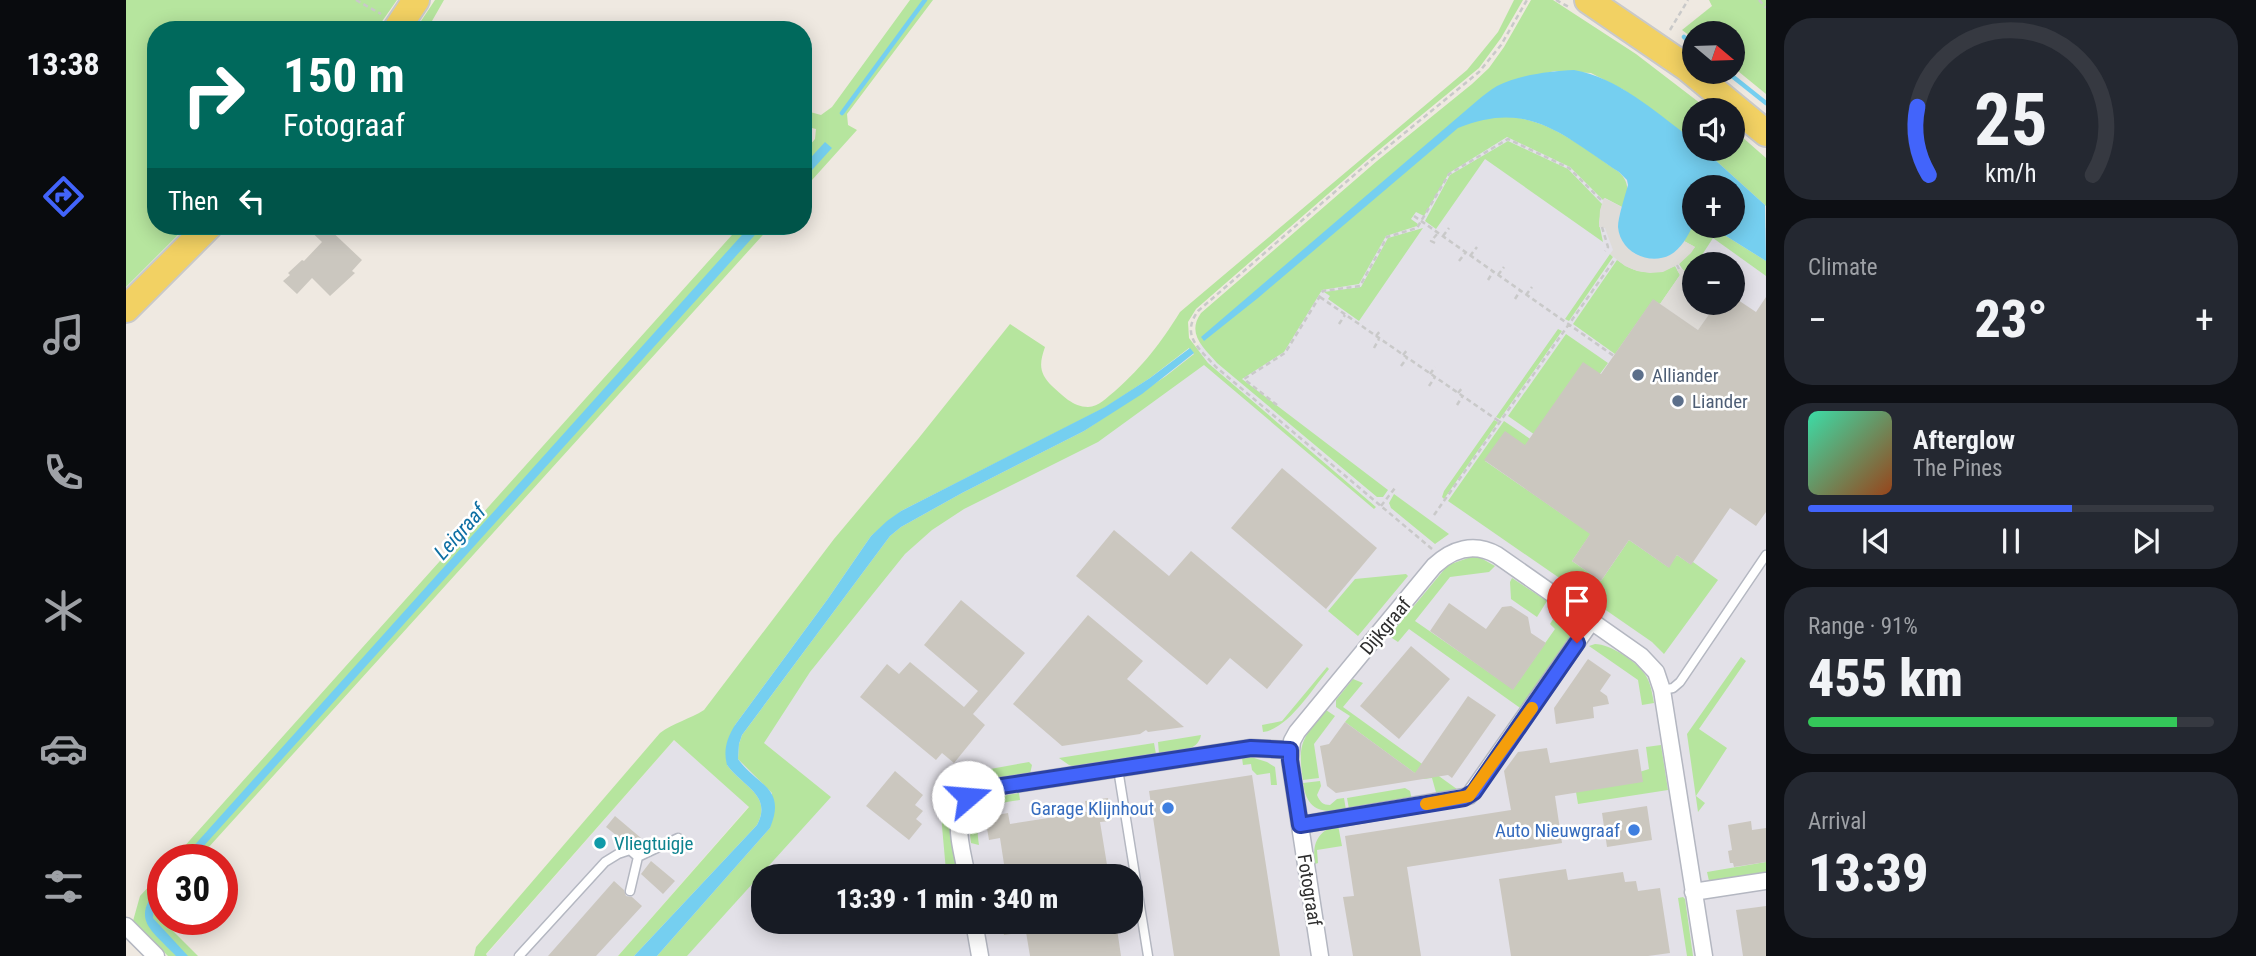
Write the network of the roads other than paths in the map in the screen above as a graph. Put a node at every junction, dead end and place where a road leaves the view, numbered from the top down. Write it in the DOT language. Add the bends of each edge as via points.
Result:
graph roads {
  1 [pos="415,0"];
  2 [pos="1588,0"];
  3 [pos="401,21"];
  4 [pos="1766,134"];
  5 [pos="200,235"];
  6 [pos="126,309"];
  7 [pos="1766,555"];
  8 [pos="1591,622"];
  9 [pos="1662,690"];
  10 [pos="1290,750"];
  11 [pos="1118,769"];
  12 [pos="1300,825"];
  13 [pos="678,838"];
  14 [pos="638,857"];
  15 [pos="965,864"];
  16 [pos="1766,881"];
  17 [pos="630,891"];
  18 [pos="1693,892"];
  19 [pos="126,926"];
  20 [pos="976,934"];
  21 [pos="1702,953"];
  22 [pos="156,956"];
  23 [pos="519,956"];
  24 [pos="980,956"];
  25 [pos="1148,956"];
  26 [pos="1320,956"];
  1 -- 3 [label="main road"];
  2 -- 4 [label="main road" via="1686,67"];
  5 -- 6 [label="main road"];
  7 -- 9 [label="lane" via="1680,682"];
  8 -- 9 [label="street" via="1650,664"];
  8 -- 10 [label="street, Dijkgraaf" via="1489,551 1472,547 1451,552 1297,732"];
  8 -- 12 [label="street" via="1469,796"];
  9 -- 18 [label="street"];
  10 -- 11 [label="street" via="1251,748"];
  10 -- 12 [label="street, Fotograaf"];
  11 -- 15 [label="street" via="975,792 964,803 957,822"];
  11 -- 25 [label="lane"];
  12 -- 26 [label="street, Fotograaf"];
  13 -- 14 [label="lane"];
  14 -- 17 [label="lane"];
  14 -- 23 [label="lane" via="630,850 606,862"];
  16 -- 18 [label="street"];
  18 -- 21 [label="street"];
  19 -- 22 [label="street"];
  20 -- 24 [label="street"];
}
